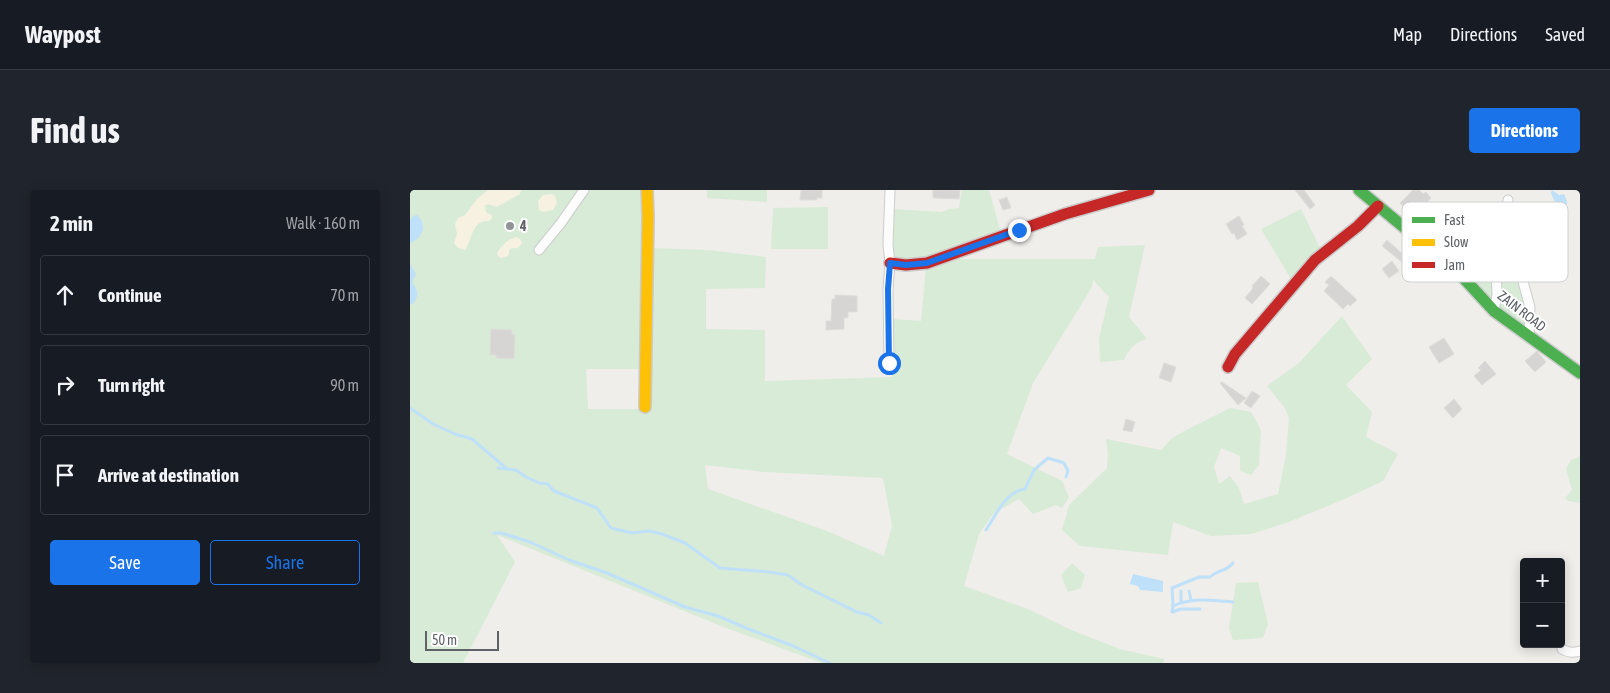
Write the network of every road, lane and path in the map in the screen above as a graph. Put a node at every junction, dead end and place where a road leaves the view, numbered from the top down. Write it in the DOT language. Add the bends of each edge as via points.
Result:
graph roads {
  1 [pos="584,190"];
  2 [pos="647,190"];
  3 [pos="890,190"];
  4 [pos="1149,190"];
  5 [pos="1359,190"];
  6 [pos="1378,206"];
  7 [pos="1402,226"];
  8 [pos="539,250"];
  9 [pos="890,263"];
  10 [pos="1467,282"];
  11 [pos="1497,282"];
  12 [pos="1523,282"];
  13 [pos="1494,311"];
  14 [pos="1529,336"];
  15 [pos="889,363"];
  16 [pos="1228,366"];
  17 [pos="1580,373"];
  18 [pos="645,408"];
  19 [pos="1562,649"];
  20 [pos="1580,650"];
  1 -- 8 [label="street"];
  2 -- 18 [label="street"];
  3 -- 9 [label="street"];
  4 -- 9 [label="street" via="1057,216 927,263"];
  5 -- 6 [label="street, ZAIN ROAD"];
  6 -- 7 [label="street, ZAIN ROAD"];
  6 -- 16 [label="street" via="1315,260"];
  9 -- 15 [label="street"];
  10 -- 13 [label="street, ZAIN ROAD"];
  11 -- 13 [label="street"];
  12 -- 14 [label="street" via="1530,306"];
  13 -- 14 [label="street, ZAIN ROAD"];
  14 -- 17 [label="street, ZAIN ROAD"];
  19 -- 20 [label="street" via="1573,653"];
}
